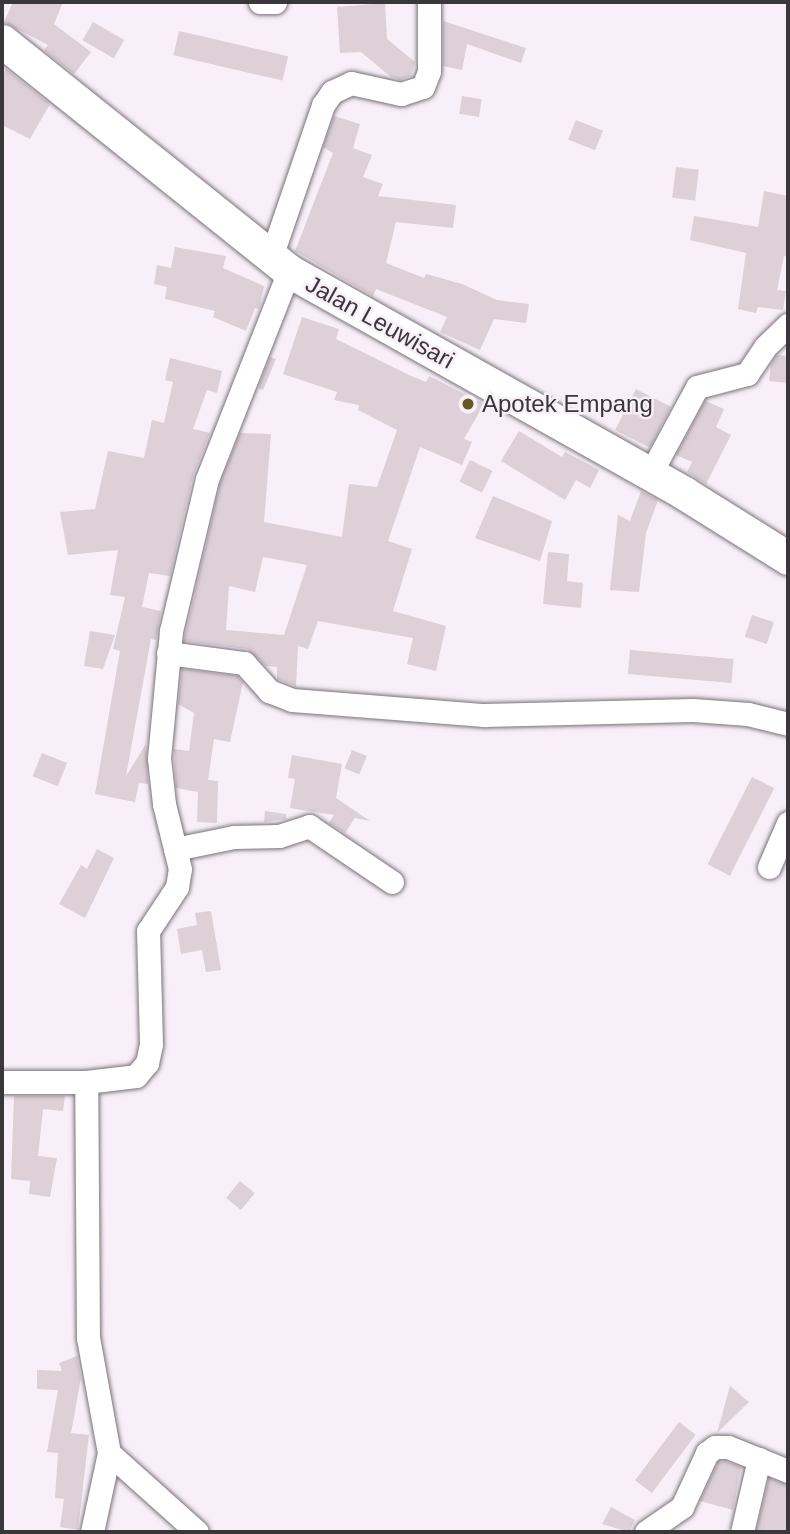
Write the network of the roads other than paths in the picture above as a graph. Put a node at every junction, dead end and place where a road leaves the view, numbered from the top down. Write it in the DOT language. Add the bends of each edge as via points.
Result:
graph roads {
  1 [pos="260,2"];
  2 [pos="275,2"];
  3 [pos="429,2"];
  4 [pos="2,41"];
  5 [pos="280,264"];
  6 [pos="788,325"];
  7 [pos="650,474"];
  8 [pos="788,558"];
  9 [pos="168,653"];
  10 [pos="788,724"];
  11 [pos="788,823"];
  12 [pos="175,849"];
  13 [pos="769,867"];
  14 [pos="392,883"];
  15 [pos="2,1082"];
  16 [pos="86,1082"];
  17 [pos="109,1453"];
  18 [pos="759,1459"];
  19 [pos="788,1471"];
  20 [pos="92,1532"];
  21 [pos="197,1532"];
  22 [pos="646,1532"];
  23 [pos="742,1532"];
  1 -- 2 [label="street"];
  3 -- 5 [label="street" via="429,71 423,87 401,94 351,83 332,92 323,105"];
  4 -- 5 [label="main road, Jalan Leuwisari"];
  5 -- 7 [label="main road, Jalan Leuwisari"];
  5 -- 9 [label="street" via="207,479"];
  6 -- 7 [label="street" via="765,347 747,374 697,387"];
  7 -- 8 [label="main road, Jalan Leuwisari"];
  9 -- 10 [label="street" via="244,663 269,691 292,700 484,715 693,710 748,714"];
  9 -- 12 [label="street" via="159,758"];
  11 -- 13 [label="street"];
  12 -- 14 [label="street" via="234,837 271,838 309,826"];
  12 -- 16 [label="street" via="180,869 177,887 148,930 151,1044 147,1063 136,1076"];
  15 -- 16 [label="street"];
  16 -- 17 [label="street" via="88,1338"];
  17 -- 20 [label="street"];
  17 -- 21 [label="street"];
  18 -- 19 [label="street"];
  18 -- 22 [label="street" via="715,1447 707,1453 682,1507"];
  18 -- 23 [label="street"];
}
